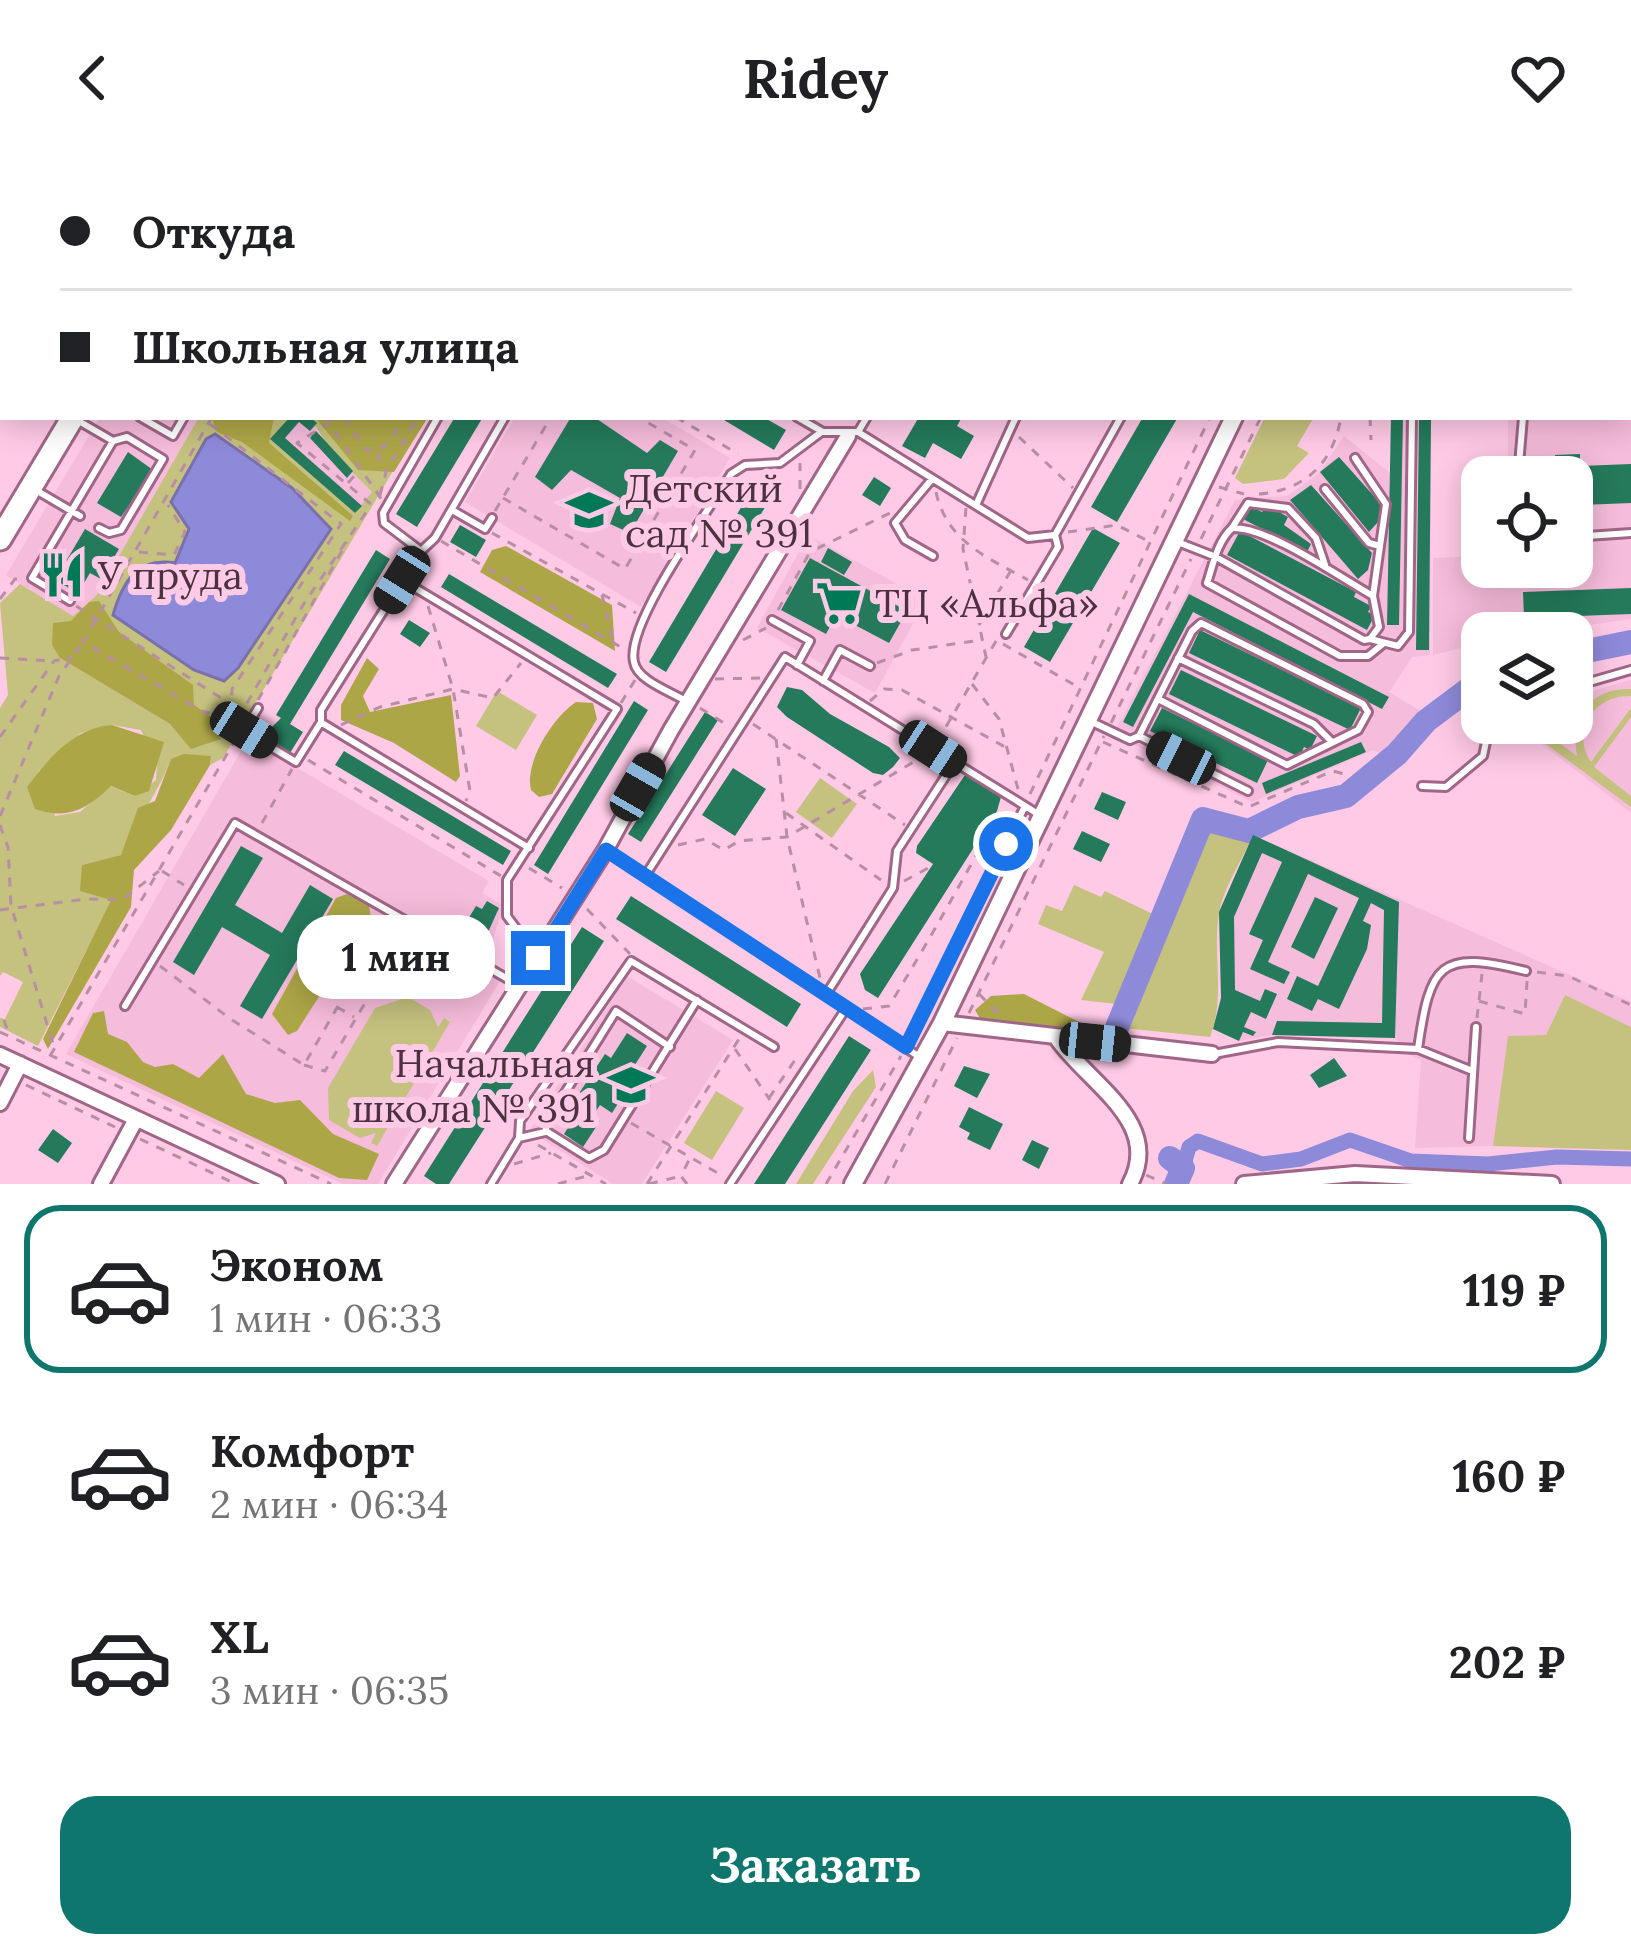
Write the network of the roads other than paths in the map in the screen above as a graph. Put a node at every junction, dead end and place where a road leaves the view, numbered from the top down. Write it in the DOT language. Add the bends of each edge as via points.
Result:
graph roads {
  1 [pos="71,420"];
  2 [pos="78,420"];
  3 [pos="145,420"];
  4 [pos="182,420"];
  5 [pos="436,420"];
  6 [pos="504,420"];
  7 [pos="802,420"];
  8 [pos="865,420"];
  9 [pos="1014,420"];
  10 [pos="1119,420"];
  11 [pos="1233,420"];
  12 [pos="1412,420"];
  13 [pos="1523,420"];
  14 [pos="823,432"];
  15 [pos="853,434"];
  16 [pos="113,441"];
  17 [pos="1520,456"];
  18 [pos="1354,458"];
  19 [pos="932,479"];
  20 [pos="31,487"];
  21 [pos="1325,489"];
  22 [pos="972,502"];
  23 [pos="452,510"];
  24 [pos="72,511"];
  25 [pos="80,516"];
  26 [pos="491,518"];
  27 [pos="99,528"];
  28 [pos="1232,528"];
  29 [pos="1631,533"];
  30 [pos="1593,535"];
  31 [pos="1055,536"];
  32 [pos="0,539"];
  33 [pos="1174,541"];
  34 [pos="1380,546"];
  35 [pos="421,551"];
  36 [pos="933,556"];
  37 [pos="1216,557"];
  38 [pos="1325,565"];
  39 [pos="402,580"];
  40 [pos="1373,596"];
  41 [pos="70,601"];
  42 [pos="772,620"];
  43 [pos="1006,634"];
  44 [pos="1370,639"];
  45 [pos="1384,644"];
  46 [pos="1178,658"];
  47 [pos="796,665"];
  48 [pos="870,666"];
  49 [pos="1631,670"];
  50 [pos="823,681"];
  51 [pos="1593,682"];
  52 [pos="1158,699"];
  53 [pos="688,701"];
  54 [pos="258,708"];
  55 [pos="1088,720"];
  56 [pos="320,722"];
  57 [pos="1139,736"];
  58 [pos="1333,743"];
  59 [pos="1486,744"];
  60 [pos="955,763"];
  61 [pos="1422,786"];
  62 [pos="1249,791"];
  63 [pos="1029,808"];
  64 [pos="529,848"];
  65 [pos="606,850"];
  66 [pos="645,876"];
  67 [pos="538,958"];
  68 [pos="1526,971"];
  69 [pos="520,986"];
  70 [pos="827,993"];
  71 [pos="698,1000"];
  72 [pos="125,1006"];
  73 [pos="847,1007"];
  74 [pos="942,1023"];
  75 [pos="1476,1027"];
  76 [pos="1056,1037"];
  77 [pos="670,1047"];
  78 [pos="774,1047"];
  79 [pos="906,1047"];
  80 [pos="1418,1049"];
  81 [pos="1212,1054"];
  82 [pos="0,1055"];
  83 [pos="924,1059"];
  84 [pos="20,1064"];
  85 [pos="1470,1070"];
  86 [pos="0,1103"];
  87 [pos="136,1119"];
  88 [pos="546,1131"];
  89 [pos="519,1138"];
  90 [pos="1469,1138"];
  91 [pos="1134,1178"];
  92 [pos="732,1183"];
  93 [pos="100,1184"];
  94 [pos="277,1184"];
  95 [pos="394,1184"];
  96 [pos="491,1184"];
  97 [pos="853,1184"];
  98 [pos="1244,1184"];
  99 [pos="1550,1184"];
  1 -- 20 [label="highway"];
  2 -- 16 [label="lane"];
  3 -- 4 [label="lane" via="173,436"];
  5 -- 35 [label="lane" via="384,510 384,523"];
  6 -- 23 [label="lane"];
  7 -- 14 [label="lane"];
  8 -- 15 [label="lane"];
  9 -- 22 [label="lane" via="999,464"];
  10 -- 31 [label="lane"];
  11 -- 33 [label="street"];
  12 -- 45 [label="lane" via="1409,632 1398,646"];
  13 -- 17 [label="lane"];
  14 -- 15 [label="lane"];
  14 -- 53 [label="lane" via="780,463 730,474 645,617 633,646 639,674"];
  15 -- 19 [label="lane"];
  15 -- 53 [label="street"];
  16 -- 24 [label="lane"];
  16 -- 27 [label="lane" via="127,436 163,459 121,530"];
  18 -- 34 [label="lane" via="1386,504"];
  19 -- 22 [label="lane"];
  19 -- 36 [label="lane" via="896,529"];
  20 -- 24 [label="lane"];
  20 -- 32 [label="highway"];
  21 -- 34 [label="lane"];
  22 -- 31 [label="lane" via="1028,538"];
  23 -- 26 [label="lane" via="485,529"];
  23 -- 35 [label="lane"];
  24 -- 25 [label="lane"];
  24 -- 41 [label="lane" via="32,578"];
  28 -- 37 [label="lane"];
  28 -- 38 [label="lane"];
  28 -- 38 [label="lane" via="1248,503 1288,508 1316,538"];
  29 -- 30 [label="lane"];
  31 -- 43 [label="lane" via="1058,547"];
  33 -- 37 [label="lane"];
  33 -- 55 [label="street"];
  34 -- 40 [label="lane"];
  35 -- 39 [label="lane"];
  37 -- 44 [label="lane"];
  37 -- 45 [label="lane" via="1207,583 1340,656 1368,656"];
  38 -- 40 [label="lane"];
  39 -- 56 [label="lane"];
  39 -- 64 [label="lane" via="617,709"];
  40 -- 44 [label="lane" via="1379,627"];
  42 -- 47 [label="lane" via="810,641"];
  44 -- 45 [label="lane"];
  46 -- 52 [label="lane"];
  46 -- 58 [label="lane" via="1314,724"];
  46 -- 58 [label="lane" via="1201,623 1363,704 1367,719"];
  47 -- 50 [label="lane"];
  47 -- 66 [label="lane" via="785,658"];
  48 -- 50 [label="lane" via="840,650"];
  49 -- 51 [label="lane"];
  50 -- 60 [label="lane"];
  52 -- 57 [label="lane"];
  52 -- 58 [label="lane" via="1287,765"];
  53 -- 65 [label="street"];
  54 -- 56 [label="lane" via="244,730 298,759"];
  55 -- 57 [label="lane" via="1130,740"];
  55 -- 63 [label="street"];
  56 -- 64 [label="lane"];
  57 -- 62 [label="lane"];
  59 -- 61 [label="lane" via="1483,756 1447,787"];
  60 -- 63 [label="lane"];
  60 -- 70 [label="lane" via="897,851 893,888"];
  63 -- 74 [label="street"];
  63 -- 79 [label="lane"];
  64 -- 67 [label="lane" via="507,880 507,916"];
  65 -- 66 [label="lane"];
  65 -- 67 [label="street"];
  66 -- 70 [label="lane"];
  67 -- 69 [label="street"];
  68 -- 80 [label="lane" via="1482,960 1448,963 1432,977"];
  69 -- 72 [label="lane" via="235,823"];
  69 -- 95 [label="street"];
  70 -- 73 [label="lane"];
  71 -- 77 [label="lane"];
  71 -- 78 [label="lane"];
  71 -- 89 [label="lane" via="632,961 520,1120"];
  73 -- 79 [label="lane"];
  73 -- 92 [label="lane"];
  74 -- 76 [label="street"];
  74 -- 83 [label="street"];
  75 -- 85 [label="lane"];
  76 -- 81 [label="street"];
  76 -- 91 [label="street" via="1129,1118 1138,1137"];
  77 -- 88 [label="lane" via="604,1150 589,1159"];
  77 -- 88 [label="lane" via="616,1011"];
  79 -- 83 [label="lane"];
  80 -- 81 [label="lane" via="1278,1042"];
  80 -- 85 [label="lane"];
  82 -- 84 [label="street"];
  83 -- 97 [label="street"];
  84 -- 86 [label="street"];
  84 -- 87 [label="street"];
  85 -- 90 [label="lane"];
  87 -- 93 [label="street"];
  87 -- 94 [label="street"];
  88 -- 89 [label="lane"];
  89 -- 96 [label="lane"];
  98 -- 99 [label="street" via="1355,1174"];
}
